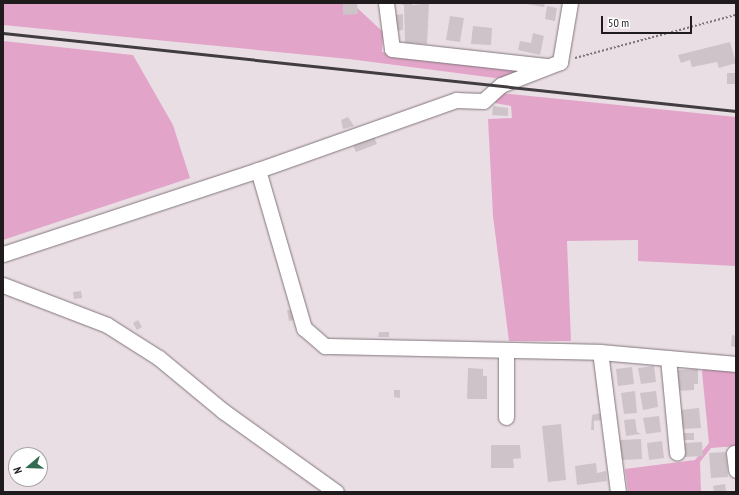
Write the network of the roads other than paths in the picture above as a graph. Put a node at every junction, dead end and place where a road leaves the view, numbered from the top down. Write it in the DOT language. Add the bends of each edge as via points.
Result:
graph roads {
  1 [pos="386,3"];
  2 [pos="570,3"];
  3 [pos="555,64"];
  4 [pos="258,170"];
  5 [pos="3,254"];
  6 [pos="3,285"];
  7 [pos="506,352"];
  8 [pos="600,352"];
  9 [pos="668,358"];
  10 [pos="736,364"];
  11 [pos="506,417"];
  12 [pos="677,452"];
  13 [pos="734,452"];
  14 [pos="736,470"];
  15 [pos="336,492"];
  16 [pos="618,492"];
  1 -- 3 [label="street" via="392,49"];
  2 -- 3 [label="street"];
  3 -- 4 [label="street" via="501,85 483,101 456,100"];
  4 -- 5 [label="street"];
  4 -- 7 [label="street" via="304,328 325,346"];
  6 -- 15 [label="street" via="107,324 159,358 223,411"];
  7 -- 8 [label="street"];
  7 -- 11 [label="street"];
  8 -- 9 [label="street"];
  8 -- 16 [label="street"];
  9 -- 10 [label="street"];
  9 -- 12 [label="street"];
  13 -- 14 [label="street"];
}
